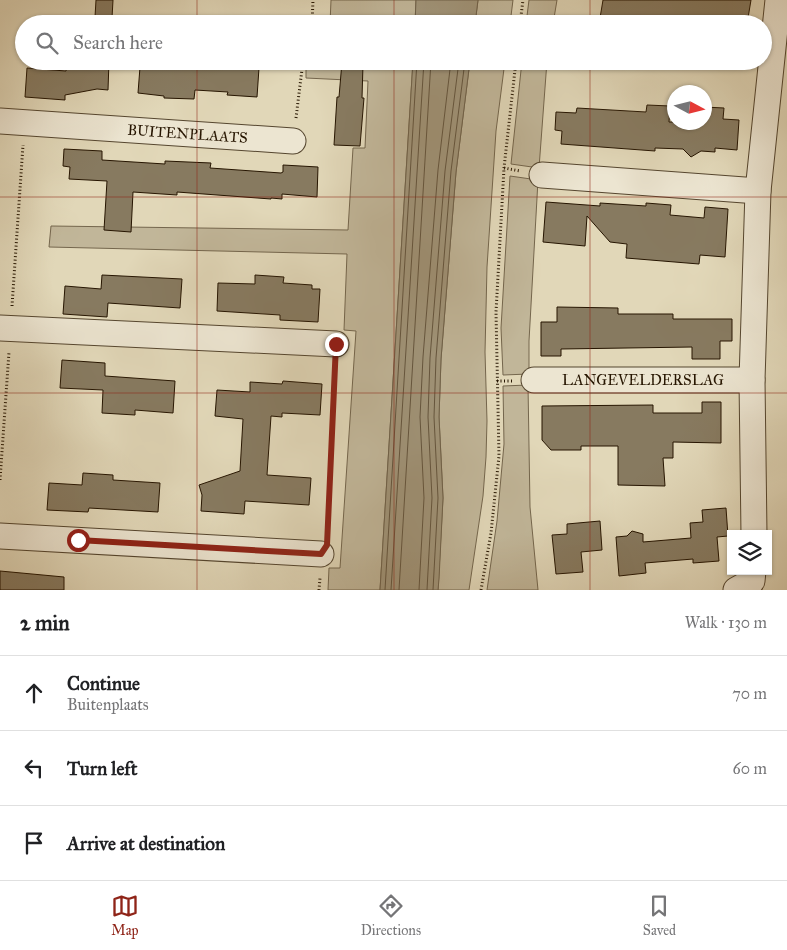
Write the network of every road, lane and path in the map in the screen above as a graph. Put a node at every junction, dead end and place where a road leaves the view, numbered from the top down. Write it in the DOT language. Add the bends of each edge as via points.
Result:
graph roads {
  1 [pos="313,0"];
  2 [pos="523,0"];
  3 [pos="778,0"];
  4 [pos="312,15"];
  5 [pos="521,15"];
  6 [pos="772,57"];
  7 [pos="302,70"];
  8 [pos="515,70"];
  9 [pos="771,70"];
  10 [pos="0,121"];
  11 [pos="24,122"];
  12 [pos="294,141"];
  13 [pos="542,174"];
  14 [pos="758,191"];
  15 [pos="6,328"];
  16 [pos="336,344"];
  17 [pos="534,380"];
  18 [pos="752,380"];
  19 [pos="0,480"];
  20 [pos="754,530"];
  21 [pos="0,536"];
  22 [pos="321,554"];
  23 [pos="753,575"];
  24 [pos="319,590"];
  25 [pos="481,590"];
  26 [pos="736,590"];
  1 -- 4 [label="path"];
  2 -- 5 [label="path"];
  3 -- 6 [label="street"];
  7 -- 12 [label="path"];
  8 -- 25 [label="path" via="504,168 496,312 499,456"];
  9 -- 14 [label="street"];
  10 -- 11 [label="street, BUITENPLAATS"];
  11 -- 12 [label="street, BUITENPLAATS"];
  11 -- 15 [label="path"];
  13 -- 14 [label="street"];
  14 -- 18 [label="street"];
  15 -- 16 [label="street"];
  15 -- 19 [label="path"];
  16 -- 22 [label="path" via="327,545"];
  17 -- 18 [label="street, LANGEVELDERSLAG"];
  18 -- 20 [label="street"];
  21 -- 22 [label="street"];
  22 -- 24 [label="path"];
  23 -- 26 [label="street" via="752,582"];
}
